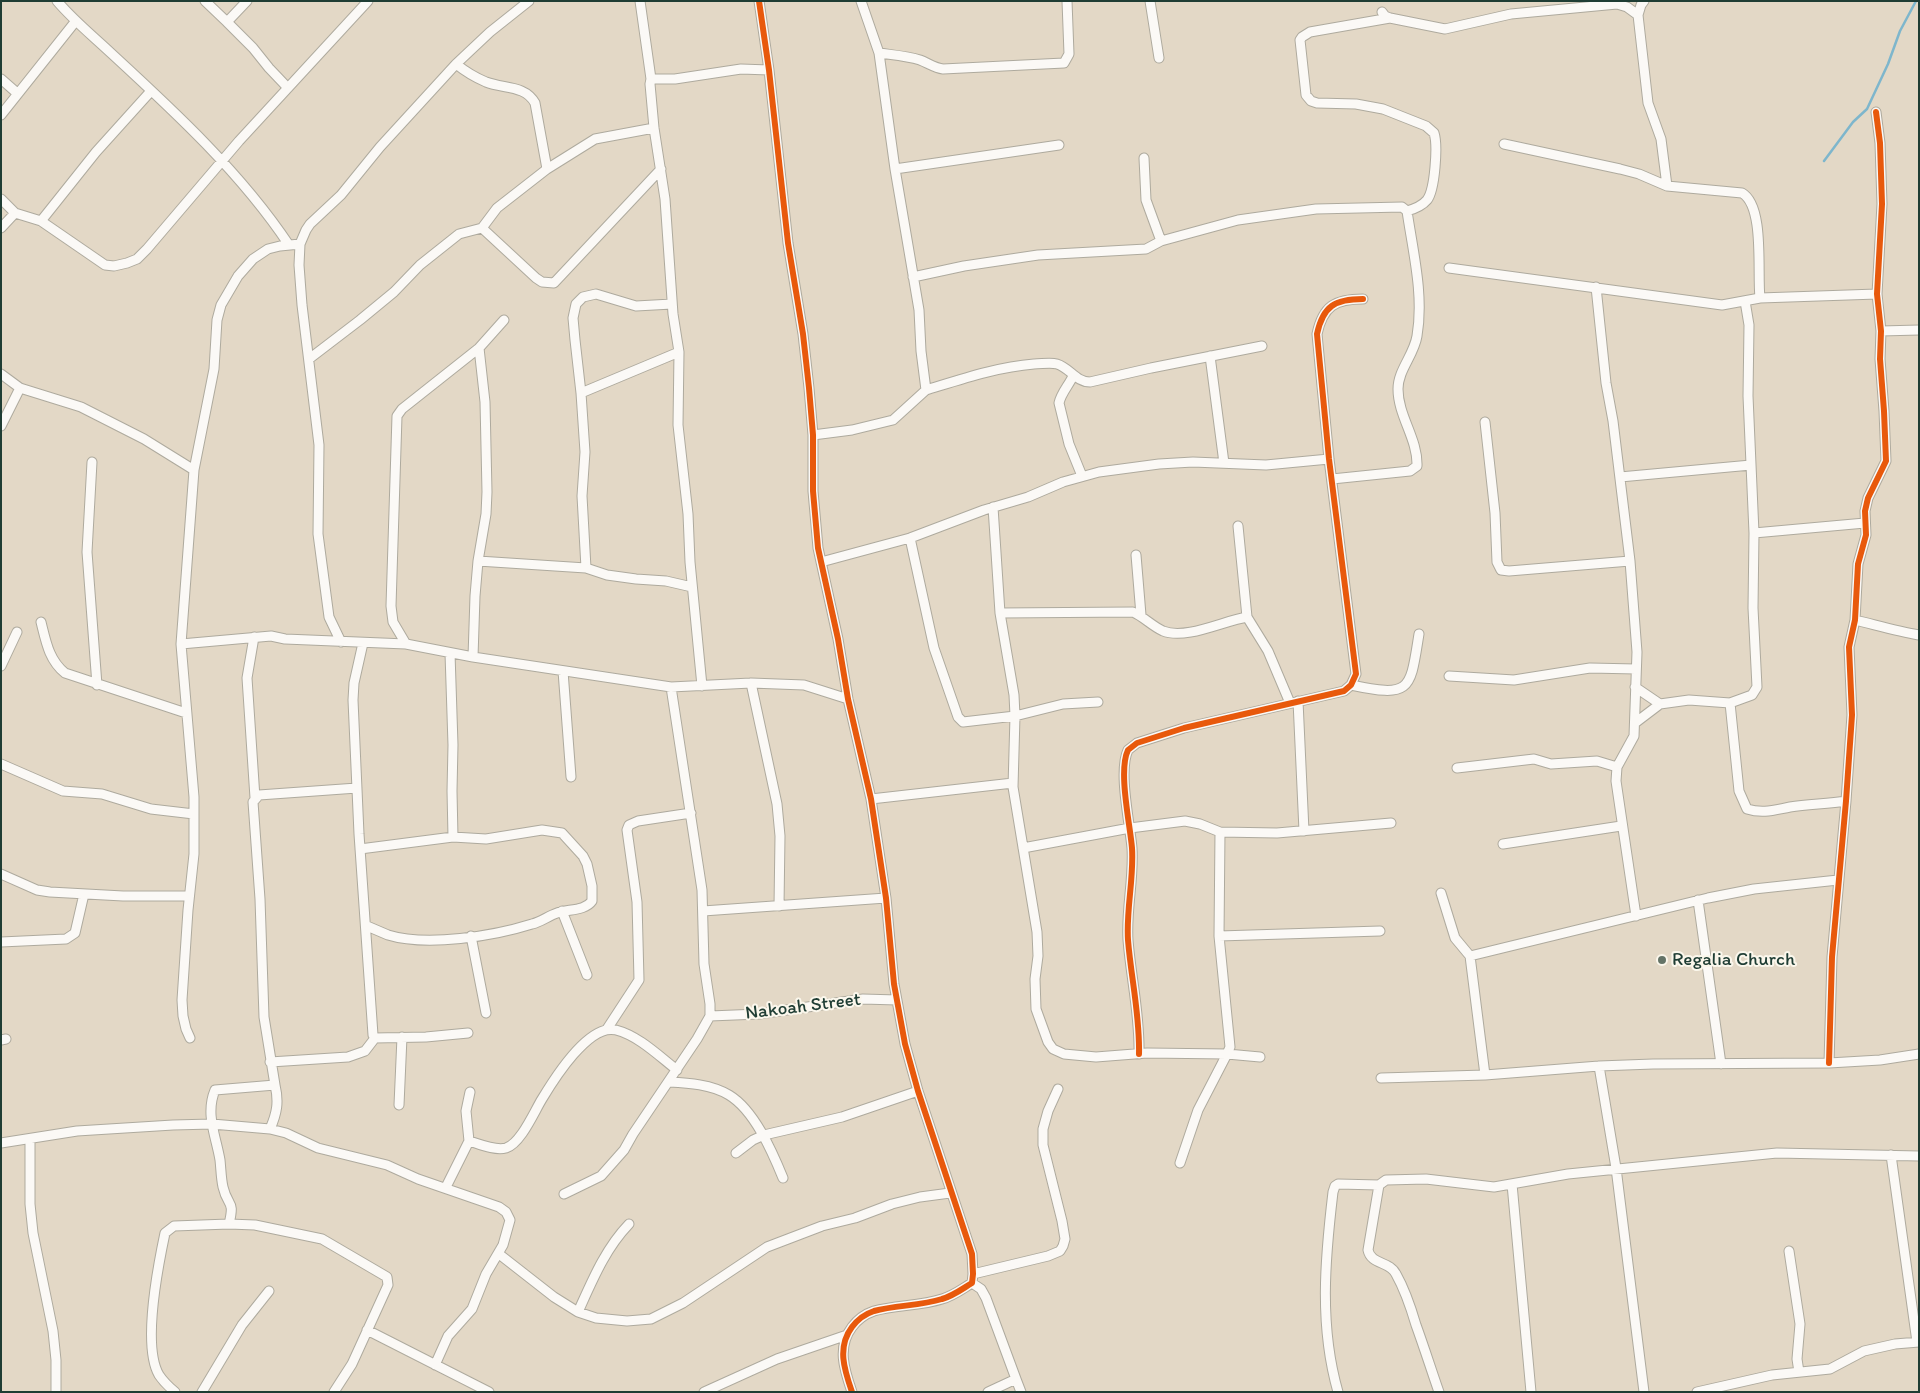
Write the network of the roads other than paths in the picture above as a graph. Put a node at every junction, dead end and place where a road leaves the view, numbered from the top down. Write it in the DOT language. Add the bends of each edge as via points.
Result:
graph roads {
  1 [pos="57,1"];
  2 [pos="205,1"];
  3 [pos="247,1"];
  4 [pos="368,1"];
  5 [pos="529,1"];
  6 [pos="640,1"];
  7 [pos="759,1"];
  8 [pos="861,1"];
  9 [pos="1067,1"];
  10 [pos="1150,1"];
  11 [pos="1644,1"];
  12 [pos="1382,12"];
  13 [pos="1638,15"];
  14 [pos="1390,18"];
  15 [pos="75,22"];
  16 [pos="227,22"];
  17 [pos="879,53"];
  18 [pos="1159,58"];
  19 [pos="456,64"];
  20 [pos="769,70"];
  21 [pos="1,79"];
  22 [pos="651,80"];
  23 [pos="288,88"];
  24 [pos="151,91"];
  25 [pos="18,93"];
  26 [pos="1876,112"];
  27 [pos="1,115"];
  28 [pos="654,128"];
  29 [pos="1504,144"];
  30 [pos="1059,145"];
  31 [pos="1144,158"];
  32 [pos="222,161"];
  33 [pos="548,169"];
  34 [pos="661,169"];
  35 [pos="895,169"];
  36 [pos="1667,186"];
  37 [pos="1,199"];
  38 [pos="1407,211"];
  39 [pos="15,213"];
  40 [pos="41,221"];
  41 [pos="1,228"];
  42 [pos="482,228"];
  43 [pos="1161,241"];
  44 [pos="289,244"];
  45 [pos="300,244"];
  46 [pos="1449,268"];
  47 [pos="914,277"];
  48 [pos="1596,287"];
  49 [pos="1877,294"];
  50 [pos="1760,298"];
  51 [pos="1363,299"];
  52 [pos="1745,302"];
  53 [pos="672,304"];
  54 [pos="504,320"];
  55 [pos="1919,330"];
  56 [pos="1881,331"];
  57 [pos="1262,346"];
  58 [pos="479,348"];
  59 [pos="679,352"];
  60 [pos="1210,356"];
  61 [pos="309,359"];
  62 [pos="1,374"];
  63 [pos="1073,376"];
  64 [pos="20,388"];
  65 [pos="926,390"];
  66 [pos="581,393"];
  67 [pos="1485,422"];
  68 [pos="1,426"];
  69 [pos="813,435"];
  70 [pos="1329,459"];
  71 [pos="92,462"];
  72 [pos="1224,463"];
  73 [pos="1751,466"];
  74 [pos="194,470"];
  75 [pos="1082,476"];
  76 [pos="1620,477"];
  77 [pos="1332,479"];
  78 [pos="993,507"];
  79 [pos="1865,523"];
  80 [pos="1238,526"];
  81 [pos="1754,533"];
  82 [pos="910,538"];
  83 [pos="1136,555"];
  84 [pos="1630,561"];
  85 [pos="478,562"];
  86 [pos="821,562"];
  87 [pos="586,568"];
  88 [pos="692,587"];
  89 [pos="1000,613"];
  90 [pos="1141,615"];
  91 [pos="1247,617"];
  92 [pos="1855,620"];
  93 [pos="41,622"];
  94 [pos="17,632"];
  95 [pos="1419,634"];
  96 [pos="1919,635"];
  97 [pos="254,637"];
  98 [pos="341,642"];
  99 [pos="363,643"];
  100 [pos="181,644"];
  101 [pos="406,644"];
  102 [pos="450,653"];
  103 [pos="473,657"];
  104 [pos="1,666"];
  105 [pos="1636,669"];
  106 [pos="563,671"];
  107 [pos="1449,676"];
  108 [pos="751,682"];
  109 [pos="96,685"];
  110 [pos="1351,685"];
  111 [pos="702,686"];
  112 [pos="671,687"];
  113 [pos="1635,687"];
  114 [pos="848,699"];
  115 [pos="1098,702"];
  116 [pos="1294,702"];
  117 [pos="1730,703"];
  118 [pos="1660,704"];
  119 [pos="186,713"];
  120 [pos="1015,716"];
  121 [pos="1635,723"];
  122 [pos="1,764"];
  123 [pos="1617,767"];
  124 [pos="1457,768"];
  125 [pos="572,777"];
  126 [pos="1013,783"];
  127 [pos="357,788"];
  128 [pos="255,798"];
  129 [pos="872,799"];
  130 [pos="1846,801"];
  131 [pos="691,813"];
  132 [pos="194,814"];
  133 [pos="1391,823"];
  134 [pos="1621,826"];
  135 [pos="1130,828"];
  136 [pos="1304,831"];
  137 [pos="1220,832"];
  138 [pos="453,837"];
  139 [pos="1503,844"];
  140 [pos="1023,848"];
  141 [pos="360,849"];
  142 [pos="1,874"];
  143 [pos="1838,880"];
  144 [pos="1441,893"];
  145 [pos="84,894"];
  146 [pos="189,896"];
  147 [pos="886,898"];
  148 [pos="1698,900"];
  149 [pos="779,906"];
  150 [pos="562,911"];
  151 [pos="702,911"];
  152 [pos="1636,916"];
  153 [pos="367,926"];
  154 [pos="1380,931"];
  155 [pos="470,936"];
  156 [pos="1219,936"];
  157 [pos="1,942"];
  158 [pos="1470,956"];
  159 [pos="587,975"];
  160 [pos="896,1000"];
  161 [pos="486,1013"];
  162 [pos="710,1016"];
  163 [pos="607,1029"];
  164 [pos="468,1033"];
  165 [pos="402,1037"];
  166 [pos="190,1038"];
  167 [pos="376,1038"];
  168 [pos="1139,1054"];
  169 [pos="1227,1054"];
  170 [pos="1919,1054"];
  171 [pos="1260,1057"];
  172 [pos="270,1062"];
  173 [pos="1829,1063"];
  174 [pos="1721,1064"];
  175 [pos="1599,1066"];
  176 [pos="677,1070"];
  177 [pos="1485,1075"];
  178 [pos="1380,1078"];
  179 [pos="668,1082"];
  180 [pos="274,1085"];
  181 [pos="1058,1089"];
  182 [pos="918,1091"];
  183 [pos="470,1092"];
  184 [pos="399,1105"];
  185 [pos="212,1124"];
  186 [pos="270,1129"];
  187 [pos="764,1135"];
  188 [pos="30,1139"];
  189 [pos="469,1141"];
  190 [pos="1,1143"];
  191 [pos="736,1153"];
  192 [pos="1891,1155"];
  193 [pos="1919,1156"];
  194 [pos="1180,1163"];
  195 [pos="1616,1168"];
  196 [pos="782,1178"];
  197 [pos="1512,1184"];
  198 [pos="1379,1185"];
  199 [pos="446,1188"];
  200 [pos="950,1192"];
  201 [pos="564,1194"];
  202 [pos="229,1224"];
  203 [pos="629,1224"];
  204 [pos="1789,1251"];
  205 [pos="499,1254"];
  206 [pos="973,1278"];
  207 [pos="269,1291"];
  208 [pos="578,1312"];
  209 [pos="367,1330"];
  210 [pos="847,1335"];
  211 [pos="1918,1342"];
  212 [pos="435,1365"];
  213 [pos="1799,1372"];
  214 [pos="1016,1379"];
  215 [pos="56,1392"];
  216 [pos="175,1392"];
  217 [pos="202,1392"];
  218 [pos="334,1392"];
  219 [pos="489,1392"];
  220 [pos="704,1392"];
  221 [pos="852,1392"];
  222 [pos="988,1392"];
  223 [pos="1021,1392"];
  224 [pos="1338,1392"];
  225 [pos="1439,1392"];
  226 [pos="1531,1392"];
  227 [pos="1644,1392"];
  228 [pos="1697,1392"];
  1 -- 15 [label="street"];
  2 -- 16 [label="street"];
  3 -- 16 [label="street"];
  4 -- 23 [label="street"];
  5 -- 19 [label="street"];
  6 -- 22 [label="street"];
  7 -- 20 [label="street"];
  8 -- 17 [label="street"];
  9 -- 17 [label="street" via="1068,54 1064,62 943,69 921,60"];
  10 -- 18 [label="street"];
  11 -- 13 [label="street"];
  12 -- 14 [label="street"];
  13 -- 14 [label="street" via="1617,4 1511,14 1445,29"];
  13 -- 36 [label="street" via="1648,103 1661,139"];
  14 -- 38 [label="street" via="1310,32 1300,40 1306,95 1311,101 1383,109 1426,126 1434,133 1432,192 1427,201"];
  15 -- 24 [label="street"];
  15 -- 25 [label="street"];
  16 -- 23 [label="street"];
  17 -- 35 [label="street"];
  19 -- 33 [label="street" via="470,75 527,92 535,103"];
  19 -- 45 [label="street" via="341,195 310,224"];
  20 -- 22 [label="street" via="741,69"];
  20 -- 69 [label="street"];
  21 -- 25 [label="street"];
  22 -- 28 [label="street"];
  23 -- 32 [label="street"];
  24 -- 32 [label="street"];
  24 -- 40 [label="street" via="96,152"];
  25 -- 27 [label="street"];
  26 -- 49 [label="street" via="1882,204"];
  28 -- 33 [label="street" via="595,139"];
  28 -- 34 [label="street"];
  29 -- 36 [label="street" via="1620,169"];
  30 -- 35 [label="street"];
  31 -- 43 [label="street" via="1146,200"];
  32 -- 40 [label="street" via="138,259 127,263 104,265"];
  32 -- 44 [label="street"];
  33 -- 42 [label="street" via="498,208"];
  34 -- 42 [label="street" via="554,283 536,278"];
  34 -- 53 [label="street"];
  35 -- 47 [label="street"];
  36 -- 50 [label="street" via="1747,195 1757,225"];
  37 -- 39 [label="street"];
  38 -- 43 [label="street" via="1396,206 1316,208 1238,220"];
  38 -- 77 [label="street" via="1418,287 1419,326 1414,349 1399,380 1398,393 1412,436 1417,466 1410,471"];
  39 -- 40 [label="street"];
  39 -- 41 [label="street"];
  42 -- 61 [label="street" via="459,234 420,265 394,292"];
  43 -- 47 [label="street" via="1146,249 1038,255"];
  44 -- 45 [label="street"];
  44 -- 74 [label="street" via="268,249 254,260 238,276 221,305 214,369"];
  45 -- 61 [label="street" via="299,273"];
  46 -- 48 [label="street"];
  47 -- 65 [label="street"];
  48 -- 52 [label="street" via="1722,305"];
  48 -- 76 [label="street"];
  49 -- 50 [label="street"];
  49 -- 56 [label="street"];
  50 -- 52 [label="street"];
  51 -- 70 [label="street" via="1340,301 1331,306 1320,320 1317,334"];
  52 -- 73 [label="street" via="1749,325"];
  53 -- 59 [label="street"];
  53 -- 66 [label="street" via="636,306 596,294 578,300 573,318"];
  54 -- 58 [label="street"];
  55 -- 56 [label="street"];
  56 -- 79 [label="street" via="1886,461 1868,498"];
  57 -- 60 [label="street"];
  58 -- 85 [label="street" via="485,402 487,492"];
  58 -- 101 [label="street" via="397,416 391,606 393,622"];
  59 -- 66 [label="street"];
  59 -- 88 [label="street" via="678,425"];
  60 -- 63 [label="street" via="1090,382"];
  60 -- 72 [label="street"];
  61 -- 98 [label="street" via="319,445 318,534 329,617"];
  62 -- 64 [label="street"];
  63 -- 65 [label="street" via="1057,364 1012,366"];
  63 -- 75 [label="street" via="1060,396 1060,403 1069,444"];
  64 -- 68 [label="street"];
  64 -- 74 [label="street" via="81,407 144,439"];
  65 -- 69 [label="street" via="893,420"];
  66 -- 87 [label="street"];
  67 -- 84 [label="street" via="1497,562 1502,570"];
  69 -- 86 [label="street" via="814,516"];
  70 -- 72 [label="street" via="1266,465"];
  70 -- 77 [label="street"];
  71 -- 109 [label="street" via="87,552"];
  72 -- 75 [label="street" via="1159,464"];
  73 -- 76 [label="street"];
  73 -- 81 [label="street"];
  74 -- 100 [label="street"];
  75 -- 78 [label="street"];
  76 -- 84 [label="street"];
  77 -- 110 [label="street" via="1356,674"];
  78 -- 82 [label="street"];
  78 -- 89 [label="street"];
  79 -- 81 [label="street"];
  79 -- 92 [label="street" via="1865,542 1858,564"];
  80 -- 91 [label="street"];
  81 -- 117 [label="street" via="1757,687 1752,695"];
  82 -- 86 [label="street"];
  82 -- 120 [label="street" via="934,648 958,717 963,722 970,722"];
  83 -- 90 [label="street"];
  84 -- 105 [label="street"];
  85 -- 87 [label="street"];
  85 -- 103 [label="street"];
  86 -- 114 [label="street"];
  87 -- 88 [label="street" via="607,575"];
  88 -- 111 [label="street"];
  89 -- 90 [label="street" via="1110,611"];
  89 -- 120 [label="street"];
  90 -- 91 [label="street" via="1160,630 1172,633 1190,632"];
  91 -- 116 [label="street"];
  92 -- 96 [label="street"];
  92 -- 130 [label="street" via="1849,647 1852,715"];
  93 -- 109 [label="street" via="57,667 64,674"];
  94 -- 104 [label="street"];
  95 -- 110 [label="street" via="1413,673 1403,688 1372,689"];
  97 -- 98 [label="street"];
  97 -- 100 [label="street"];
  97 -- 128 [label="street" via="247,678"];
  98 -- 99 [label="street"];
  99 -- 101 [label="street"];
  99 -- 127 [label="street" via="353,700"];
  100 -- 119 [label="street"];
  101 -- 102 [label="street"];
  102 -- 103 [label="street"];
  102 -- 138 [label="street"];
  103 -- 106 [label="street"];
  105 -- 107 [label="street" via="1590,668 1514,680"];
  105 -- 113 [label="street"];
  106 -- 112 [label="street"];
  106 -- 125 [label="street"];
  108 -- 111 [label="street"];
  108 -- 114 [label="street" via="804,685"];
  108 -- 149 [label="street" via="777,804"];
  109 -- 119 [label="street"];
  110 -- 116 [label="street" via="1344,691"];
  111 -- 112 [label="street"];
  112 -- 131 [label="street"];
  113 -- 118 [label="street"];
  113 -- 121 [label="street"];
  114 -- 129 [label="street"];
  115 -- 120 [label="street" via="1063,704"];
  116 -- 135 [label="street" via="1184,728 1130,746 1125,768"];
  116 -- 136 [label="street"];
  117 -- 118 [label="street" via="1689,700"];
  117 -- 130 [label="street" via="1739,791 1747,809 1771,812"];
  118 -- 121 [label="street"];
  119 -- 132 [label="street"];
  120 -- 126 [label="street"];
  121 -- 123 [label="street" via="1634,736"];
  122 -- 132 [label="street" via="63,791 102,794 152,809"];
  123 -- 124 [label="street" via="1597,761 1552,764 1534,759"];
  123 -- 134 [label="street"];
  126 -- 129 [label="street"];
  126 -- 140 [label="street"];
  127 -- 128 [label="street" via="259,795"];
  127 -- 141 [label="street"];
  128 -- 172 [label="street" via="264,1017"];
  129 -- 147 [label="street"];
  130 -- 143 [label="street"];
  131 -- 151 [label="street"];
  131 -- 163 [label="street" via="638,821 627,830 637,902 640,980"];
  132 -- 146 [label="street"];
  133 -- 136 [label="street"];
  134 -- 139 [label="street"];
  134 -- 152 [label="street"];
  135 -- 137 [label="street" via="1185,821"];
  135 -- 140 [label="street"];
  135 -- 168 [label="street" via="1132,860 1128,922"];
  136 -- 137 [label="street"];
  137 -- 156 [label="street"];
  138 -- 141 [label="street"];
  138 -- 150 [label="street" via="486,839 542,830 562,833 582,856 593,895 589,905"];
  140 -- 168 [label="street" via="1037,932 1036,1009 1048,1042 1052,1049 1064,1054 1096,1057"];
  141 -- 153 [label="street"];
  142 -- 145 [label="street" via="37,890"];
  143 -- 148 [label="street" via="1754,889"];
  143 -- 173 [label="street"];
  144 -- 158 [label="street" via="1455,938"];
  145 -- 146 [label="street"];
  145 -- 157 [label="street" via="75,933 66,939"];
  146 -- 166 [label="street" via="182,1000 184,1023"];
  147 -- 149 [label="street"];
  147 -- 160 [label="street"];
  148 -- 152 [label="street"];
  148 -- 174 [label="street"];
  149 -- 151 [label="street"];
  150 -- 155 [label="street" via="534,924"];
  150 -- 159 [label="street"];
  151 -- 162 [label="street"];
  152 -- 158 [label="street"];
  153 -- 155 [label="street" via="388,935 421,940"];
  153 -- 167 [label="street"];
  154 -- 156 [label="street"];
  155 -- 161 [label="street"];
  156 -- 169 [label="street" via="1230,1047"];
  158 -- 177 [label="street"];
  160 -- 162 [label="street, Nakoah Street" via="863,999 767,1013"];
  160 -- 182 [label="street"];
  162 -- 176 [label="street"];
  163 -- 176 [label="street" via="634,1038"];
  163 -- 189 [label="street" via="584,1042 514,1143 497,1149"];
  164 -- 165 [label="street"];
  165 -- 167 [label="street"];
  165 -- 184 [label="street"];
  167 -- 172 [label="street" via="364,1051 348,1057"];
  168 -- 169 [label="street"];
  169 -- 171 [label="street"];
  169 -- 194 [label="street" via="1198,1110"];
  170 -- 173 [label="street"];
  172 -- 180 [label="street"];
  173 -- 174 [label="street"];
  174 -- 175 [label="street"];
  175 -- 177 [label="street"];
  175 -- 195 [label="street"];
  176 -- 179 [label="street"];
  177 -- 178 [label="street"];
  179 -- 187 [label="street" via="728,1094 741,1103"];
  179 -- 201 [label="street" via="624,1150 601,1176"];
  180 -- 185 [label="street" via="215,1090 210,1108"];
  180 -- 186 [label="street" via="277,1109"];
  181 -- 206 [label="street" via="1043,1129 1043,1145 1062,1221 1063,1246 1048,1256"];
  182 -- 187 [label="street" via="842,1118"];
  182 -- 200 [label="street"];
  183 -- 189 [label="street" via="466,1111"];
  185 -- 186 [label="street"];
  185 -- 188 [label="street" via="76,1131"];
  185 -- 202 [label="street" via="222,1185 232,1205"];
  186 -- 199 [label="street" via="318,1148 387,1165"];
  187 -- 191 [label="street"];
  187 -- 196 [label="street"];
  188 -- 190 [label="street"];
  188 -- 215 [label="street" via="30,1204 53,1330"];
  189 -- 199 [label="street"];
  192 -- 193 [label="street"];
  192 -- 195 [label="street" via="1777,1153"];
  192 -- 211 [label="street"];
  195 -- 197 [label="street"];
  195 -- 227 [label="street"];
  197 -- 198 [label="street" via="1483,1187 1394,1179"];
  197 -- 226 [label="street"];
  198 -- 224 [label="street" via="1342,1183 1335,1186 1333,1192 1324,1279 1327,1349"];
  198 -- 225 [label="street" via="1369,1256 1396,1273"];
  199 -- 205 [label="street" via="506,1212 509,1226"];
  200 -- 206 [label="street" via="972,1254"];
  200 -- 208 [label="street" via="892,1204 767,1247 683,1303 651,1318 626,1321 596,1318"];
  202 -- 209 [label="street" via="255,1225 322,1239 387,1277 388,1285"];
  202 -- 216 [label="street" via="174,1226 165,1233 151,1321 152,1350 159,1374"];
  203 -- 208 [label="street" via="602,1262"];
  204 -- 213 [label="street" via="1800,1324"];
  205 -- 208 [label="street"];
  205 -- 212 [label="street" via="486,1274 472,1309 448,1336"];
  206 -- 210 [label="street" via="944,1299 867,1314"];
  206 -- 214 [label="street" via="986,1298"];
  207 -- 217 [label="street" via="242,1325"];
  209 -- 212 [label="street"];
  209 -- 218 [label="street" via="352,1364"];
  210 -- 220 [label="street" via="777,1359"];
  210 -- 221 [label="street" via="843,1358"];
  211 -- 213 [label="street" via="1864,1351 1830,1369"];
  212 -- 219 [label="street"];
  213 -- 228 [label="street"];
  214 -- 222 [label="street"];
  214 -- 223 [label="street"];
}
